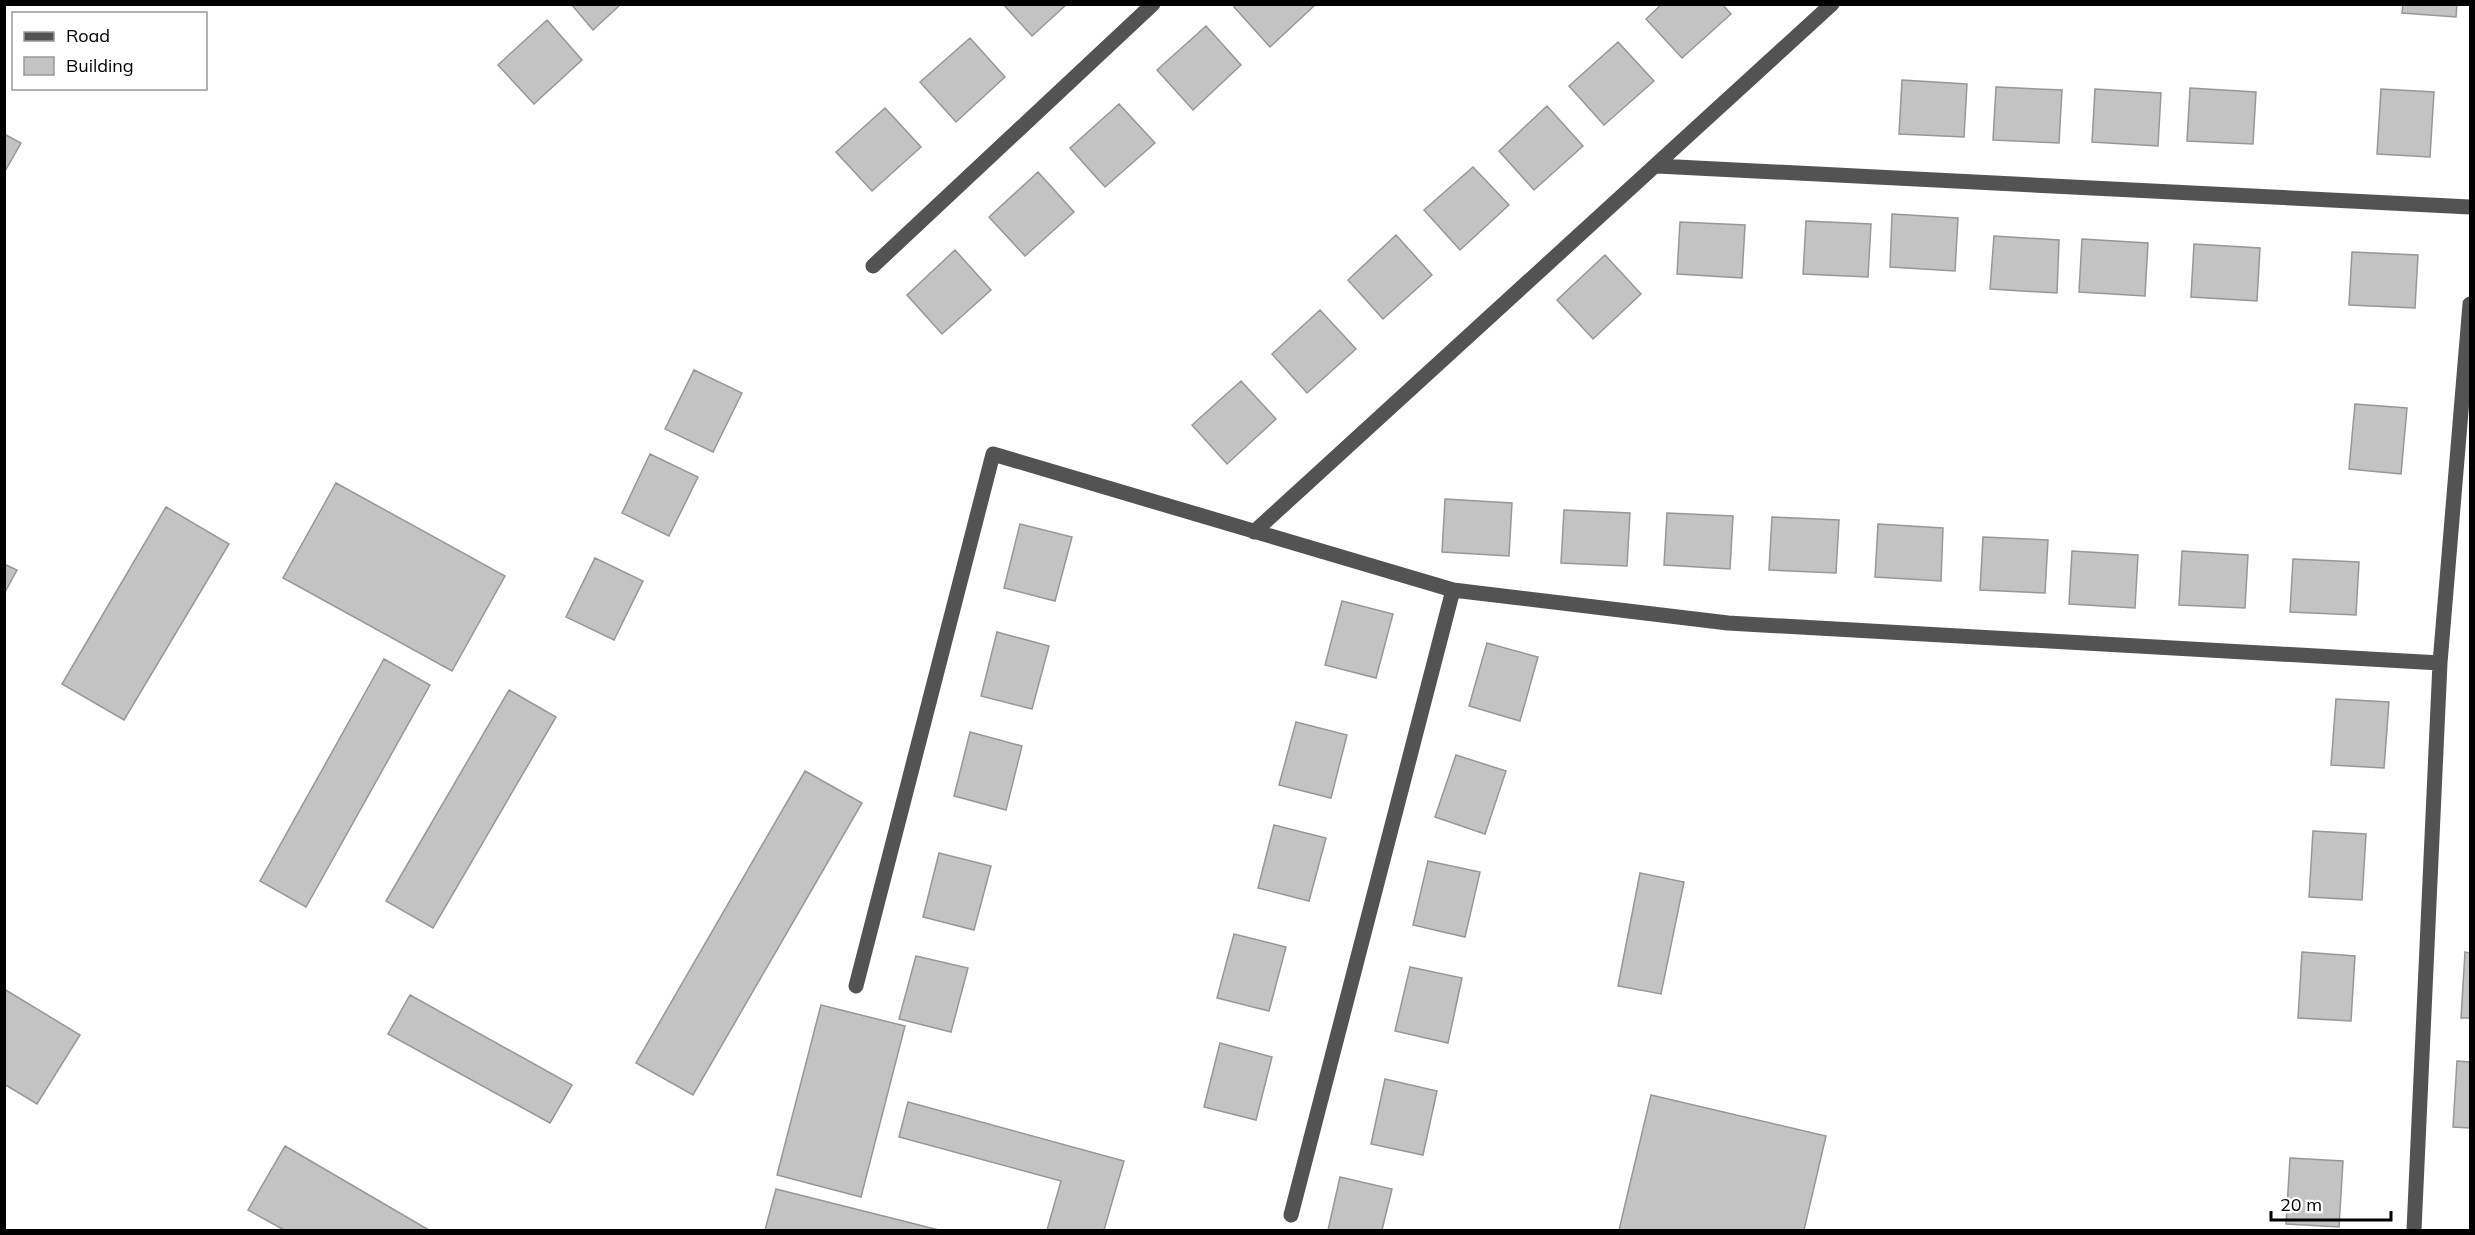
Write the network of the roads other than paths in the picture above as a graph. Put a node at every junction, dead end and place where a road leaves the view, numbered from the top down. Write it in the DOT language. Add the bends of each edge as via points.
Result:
graph roads {
  1 [pos="1153,4"];
  2 [pos="1832,4"];
  3 [pos="1657,166"];
  4 [pos="2470,207"];
  5 [pos="873,266"];
  6 [pos="2470,304"];
  7 [pos="1254,532"];
  8 [pos="1453,590"];
  9 [pos="2440,663"];
  10 [pos="856,986"];
  11 [pos="1291,1215"];
  12 [pos="2414,1230"];
  1 -- 5 [label="street"];
  2 -- 3 [label="street"];
  3 -- 4 [label="street"];
  3 -- 7 [label="street"];
  6 -- 9 [label="street"];
  7 -- 8 [label="street"];
  7 -- 10 [label="street" via="993,454"];
  8 -- 9 [label="street" via="1728,623"];
  8 -- 11 [label="street"];
  9 -- 12 [label="street"];
}
